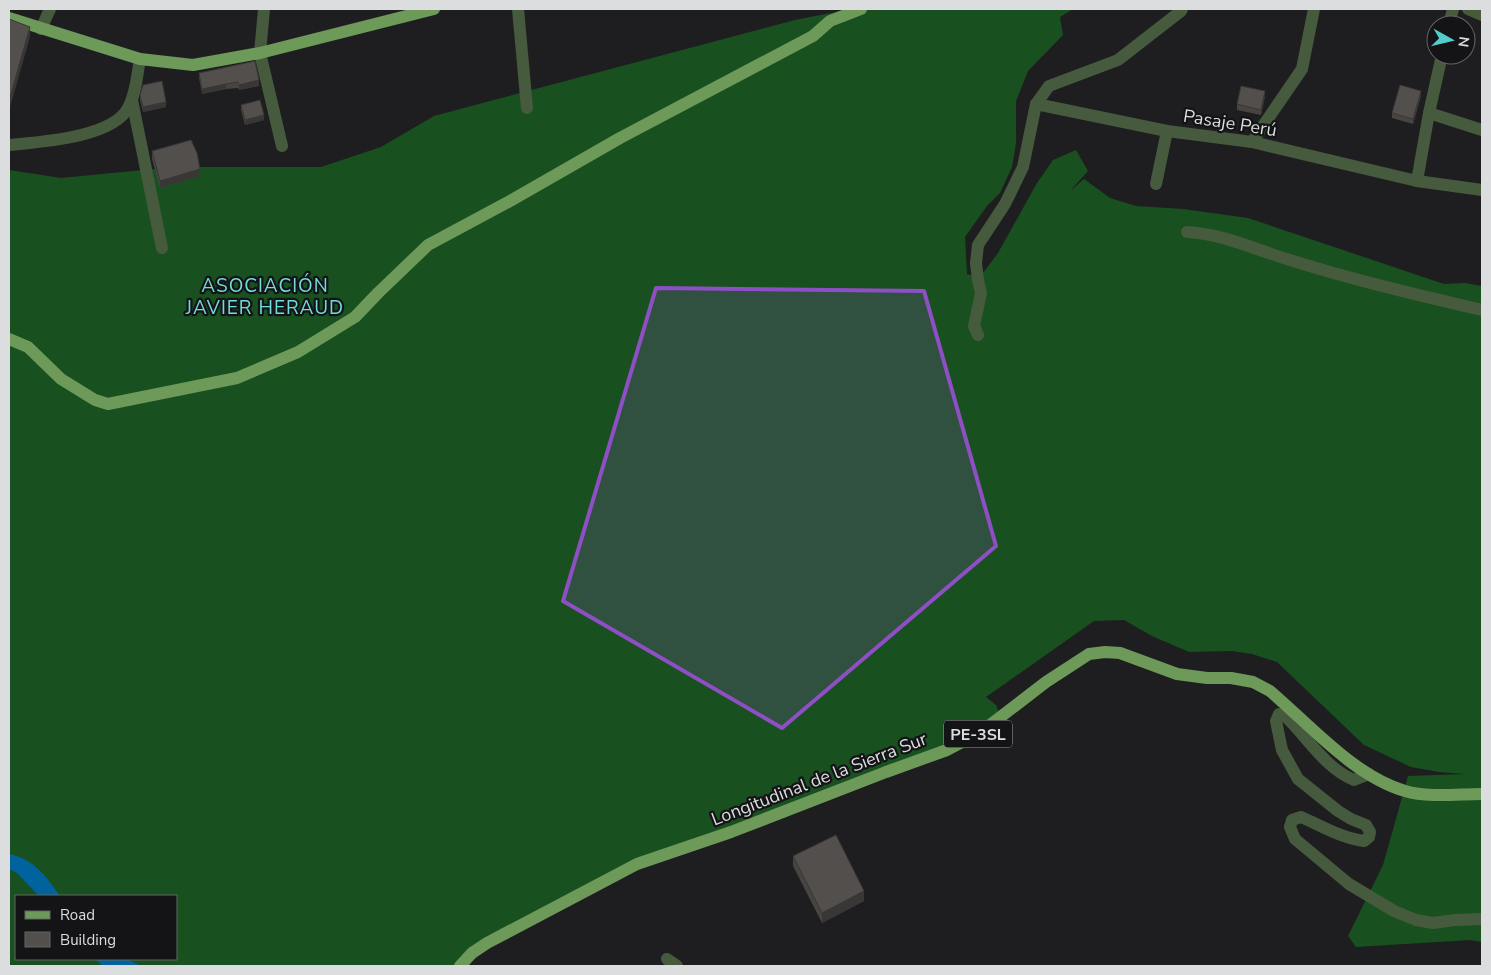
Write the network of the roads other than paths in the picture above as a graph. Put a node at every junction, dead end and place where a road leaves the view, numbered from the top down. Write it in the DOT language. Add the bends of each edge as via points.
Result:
graph roads {
  1 [pos="50,9"];
  2 [pos="264,9"];
  3 [pos="434,9"];
  4 [pos="518,9"];
  5 [pos="861,9"];
  6 [pos="1182,9"];
  7 [pos="1314,9"];
  8 [pos="1468,9"];
  9 [pos="1482,15"];
  10 [pos="9,18"];
  11 [pos="41,29"];
  12 [pos="260,53"];
  13 [pos="140,59"];
  14 [pos="1440,65"];
  15 [pos="132,100"];
  16 [pos="1036,104"];
  17 [pos="526,108"];
  18 [pos="1429,113"];
  19 [pos="1482,130"];
  20 [pos="1167,131"];
  21 [pos="1252,142"];
  22 [pos="9,145"];
  23 [pos="282,146"];
  24 [pos="1417,182"];
  25 [pos="1156,184"];
  26 [pos="1482,190"];
  27 [pos="1187,232"];
  28 [pos="162,248"];
  29 [pos="1482,310"];
  30 [pos="978,335"];
  31 [pos="9,339"];
  32 [pos="1369,774"];
  33 [pos="1482,794"];
  34 [pos="1482,919"];
  35 [pos="460,966"];
  1 -- 11 [label="street"];
  2 -- 12 [label="street"];
  3 -- 12 [label="main road"];
  4 -- 17 [label="street"];
  5 -- 31 [label="main road" via="830,21 813,36 428,245 355,317 298,352 237,378 108,404 95,400 61,379 28,347"];
  6 -- 16 [label="street" via="1118,60 1049,86"];
  7 -- 21 [label="street" via="1302,70"];
  8 -- 9 [label="street"];
  10 -- 11 [label="main road"];
  11 -- 13 [label="main road"];
  12 -- 13 [label="main road" via="193,66"];
  12 -- 23 [label="street"];
  13 -- 15 [label="street"];
  14 -- 18 [label="street"];
  15 -- 22 [label="street" via="127,110 112,124 81,135"];
  15 -- 28 [label="street"];
  16 -- 20 [label="street, Pasaje Perú"];
  16 -- 30 [label="street" via="1023,167 1005,204 978,245 976,263 981,293 974,326"];
  18 -- 19 [label="street"];
  18 -- 24 [label="street"];
  20 -- 21 [label="street, Pasaje Perú"];
  20 -- 25 [label="street"];
  21 -- 24 [label="street, Pasaje Perú"];
  24 -- 26 [label="street, Pasaje Perú"];
  27 -- 29 [label="street" via="1234,240 1289,260"];
  32 -- 33 [label="main road, Longitudinal de la Sierra Sur / PE-3SL" via="1406,792"];
  32 -- 34 [label="street" via="1354,780 1347,778 1286,717 1279,714 1276,720 1282,750 1298,779 1338,811 1366,825 1370,832 1364,841 1353,840 1301,817 1292,820 1290,827 1295,839 1349,884 1394,911 1433,923"];
  32 -- 35 [label="main road, Longitudinal de la Sierra Sur / PE-3SL" via="1270,691 1253,682 1177,674 1120,654 1089,654 981,732 947,750 637,864 487,943"];
}
